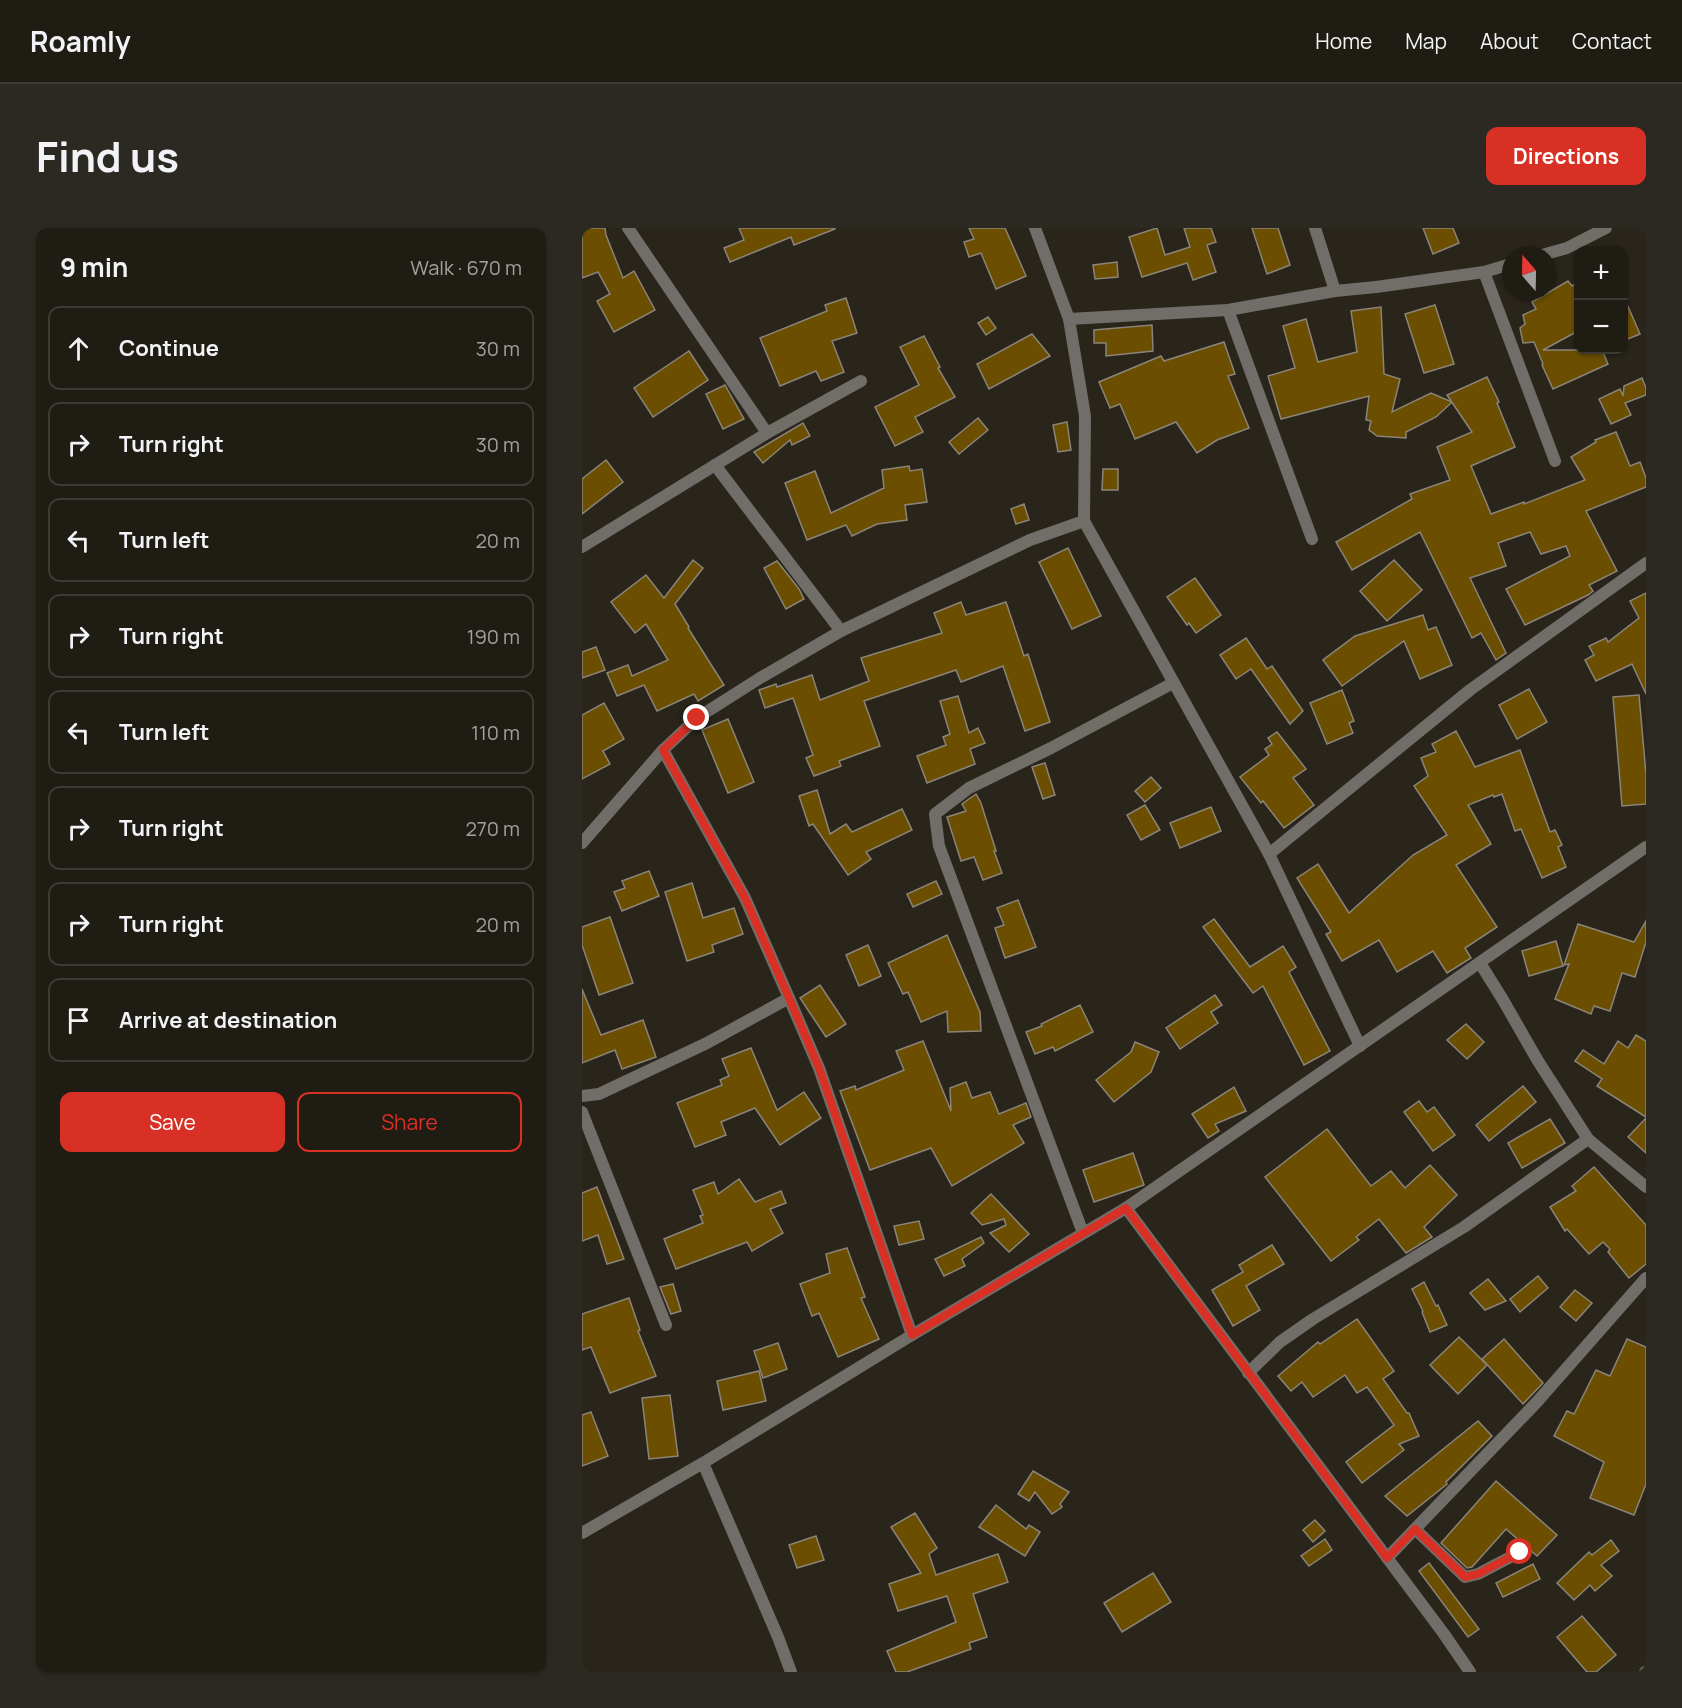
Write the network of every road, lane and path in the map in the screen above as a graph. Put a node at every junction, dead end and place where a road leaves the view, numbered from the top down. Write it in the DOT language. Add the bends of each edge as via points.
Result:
graph roads {
  1 [pos="628,228"];
  2 [pos="1035,228"];
  3 [pos="1315,228"];
  4 [pos="1599,230"];
  5 [pos="1556,251"];
  6 [pos="1502,267"];
  7 [pos="1484,272"];
  8 [pos="1335,291"];
  9 [pos="1228,310"];
  10 [pos="1069,319"];
  11 [pos="861,381"];
  12 [pos="767,433"];
  13 [pos="1555,461"];
  14 [pos="715,465"];
  15 [pos="1084,521"];
  16 [pos="1312,539"];
  17 [pos="582,547"];
  18 [pos="1646,562"];
  19 [pos="841,631"];
  20 [pos="1173,683"];
  21 [pos="663,750"];
  22 [pos="582,843"];
  23 [pos="1646,848"];
  24 [pos="1269,854"];
  25 [pos="1480,963"];
  26 [pos="789,998"];
  27 [pos="1360,1046"];
  28 [pos="582,1096"];
  29 [pos="582,1112"];
  30 [pos="1588,1139"];
  31 [pos="1646,1187"];
  32 [pos="1126,1208"];
  33 [pos="1083,1233"];
  34 [pos="1646,1278"];
  35 [pos="666,1325"];
  36 [pos="912,1335"];
  37 [pos="1248,1373"];
  38 [pos="703,1463"];
  39 [pos="1415,1529"];
  40 [pos="582,1533"];
  41 [pos="1520,1552"];
  42 [pos="1387,1558"];
  43 [pos="791,1672"];
  44 [pos="1470,1672"];
  1 -- 12 [label="street"];
  2 -- 10 [label="street"];
  3 -- 8 [label="street"];
  4 -- 5 [label="street"];
  6 -- 7 [label="street"];
  7 -- 8 [label="street"];
  7 -- 13 [label="street"];
  8 -- 9 [label="street"];
  9 -- 10 [label="street"];
  9 -- 16 [label="street"];
  10 -- 15 [label="street" via="1085,416"];
  11 -- 12 [label="street"];
  12 -- 14 [label="street"];
  14 -- 17 [label="street"];
  14 -- 19 [label="street"];
  15 -- 19 [label="street" via="1030,540"];
  15 -- 20 [label="street"];
  18 -- 24 [label="street" via="1470,690"];
  19 -- 21 [label="street" via="697,718"];
  20 -- 24 [label="street"];
  20 -- 33 [label="street" via="969,788 935,814 939,846"];
  21 -- 22 [label="street"];
  21 -- 26 [label="street" via="745,898"];
  23 -- 25 [label="street"];
  24 -- 27 [label="street"];
  25 -- 27 [label="street"];
  25 -- 30 [label="street"];
  26 -- 28 [label="street" via="707,1043 599,1094"];
  26 -- 36 [label="street" via="819,1068"];
  27 -- 32 [label="street"];
  29 -- 35 [label="street"];
  30 -- 31 [label="street"];
  30 -- 37 [label="street" via="1464,1227 1313,1319 1280,1342"];
  32 -- 33 [label="street"];
  32 -- 37 [label="street"];
  33 -- 36 [label="street"];
  34 -- 39 [label="street" via="1536,1403"];
  36 -- 38 [label="street"];
  37 -- 42 [label="street"];
  38 -- 40 [label="street"];
  38 -- 43 [label="street"];
  39 -- 41 [label="street" via="1465,1577"];
  39 -- 42 [label="street"];
  42 -- 44 [label="street"];
}
